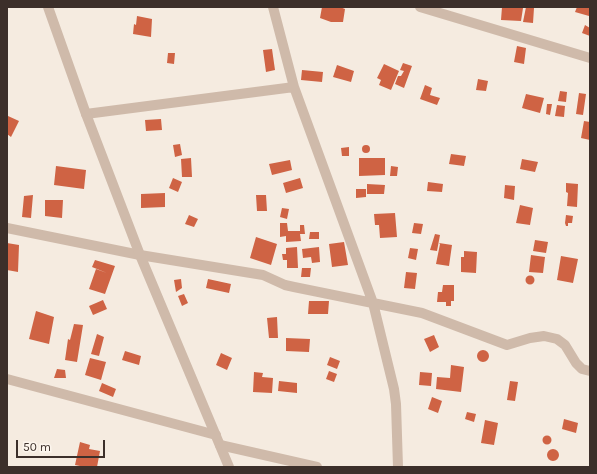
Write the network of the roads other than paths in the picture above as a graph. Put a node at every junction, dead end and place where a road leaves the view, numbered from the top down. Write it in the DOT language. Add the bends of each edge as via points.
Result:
graph roads {
  1 [pos="48,7"];
  2 [pos="273,7"];
  3 [pos="420,7"];
  4 [pos="590,58"];
  5 [pos="294,87"];
  6 [pos="86,114"];
  7 [pos="7,228"];
  8 [pos="140,255"];
  9 [pos="373,303"];
  10 [pos="590,372"];
  11 [pos="7,379"];
  12 [pos="216,435"];
  13 [pos="220,445"];
  14 [pos="229,467"];
  15 [pos="316,467"];
  16 [pos="398,467"];
  1 -- 6 [label="street"];
  2 -- 5 [label="street"];
  3 -- 4 [label="street"];
  5 -- 6 [label="street"];
  5 -- 9 [label="street"];
  6 -- 8 [label="street"];
  7 -- 8 [label="street"];
  8 -- 9 [label="street" via="263,275 285,285"];
  8 -- 12 [label="street"];
  9 -- 10 [label="street" via="422,313 507,345 544,336 557,339 565,345 582,369"];
  9 -- 16 [label="street" via="394,389"];
  11 -- 12 [label="street"];
  12 -- 13 [label="street"];
  13 -- 14 [label="street"];
  13 -- 15 [label="street"];
}
